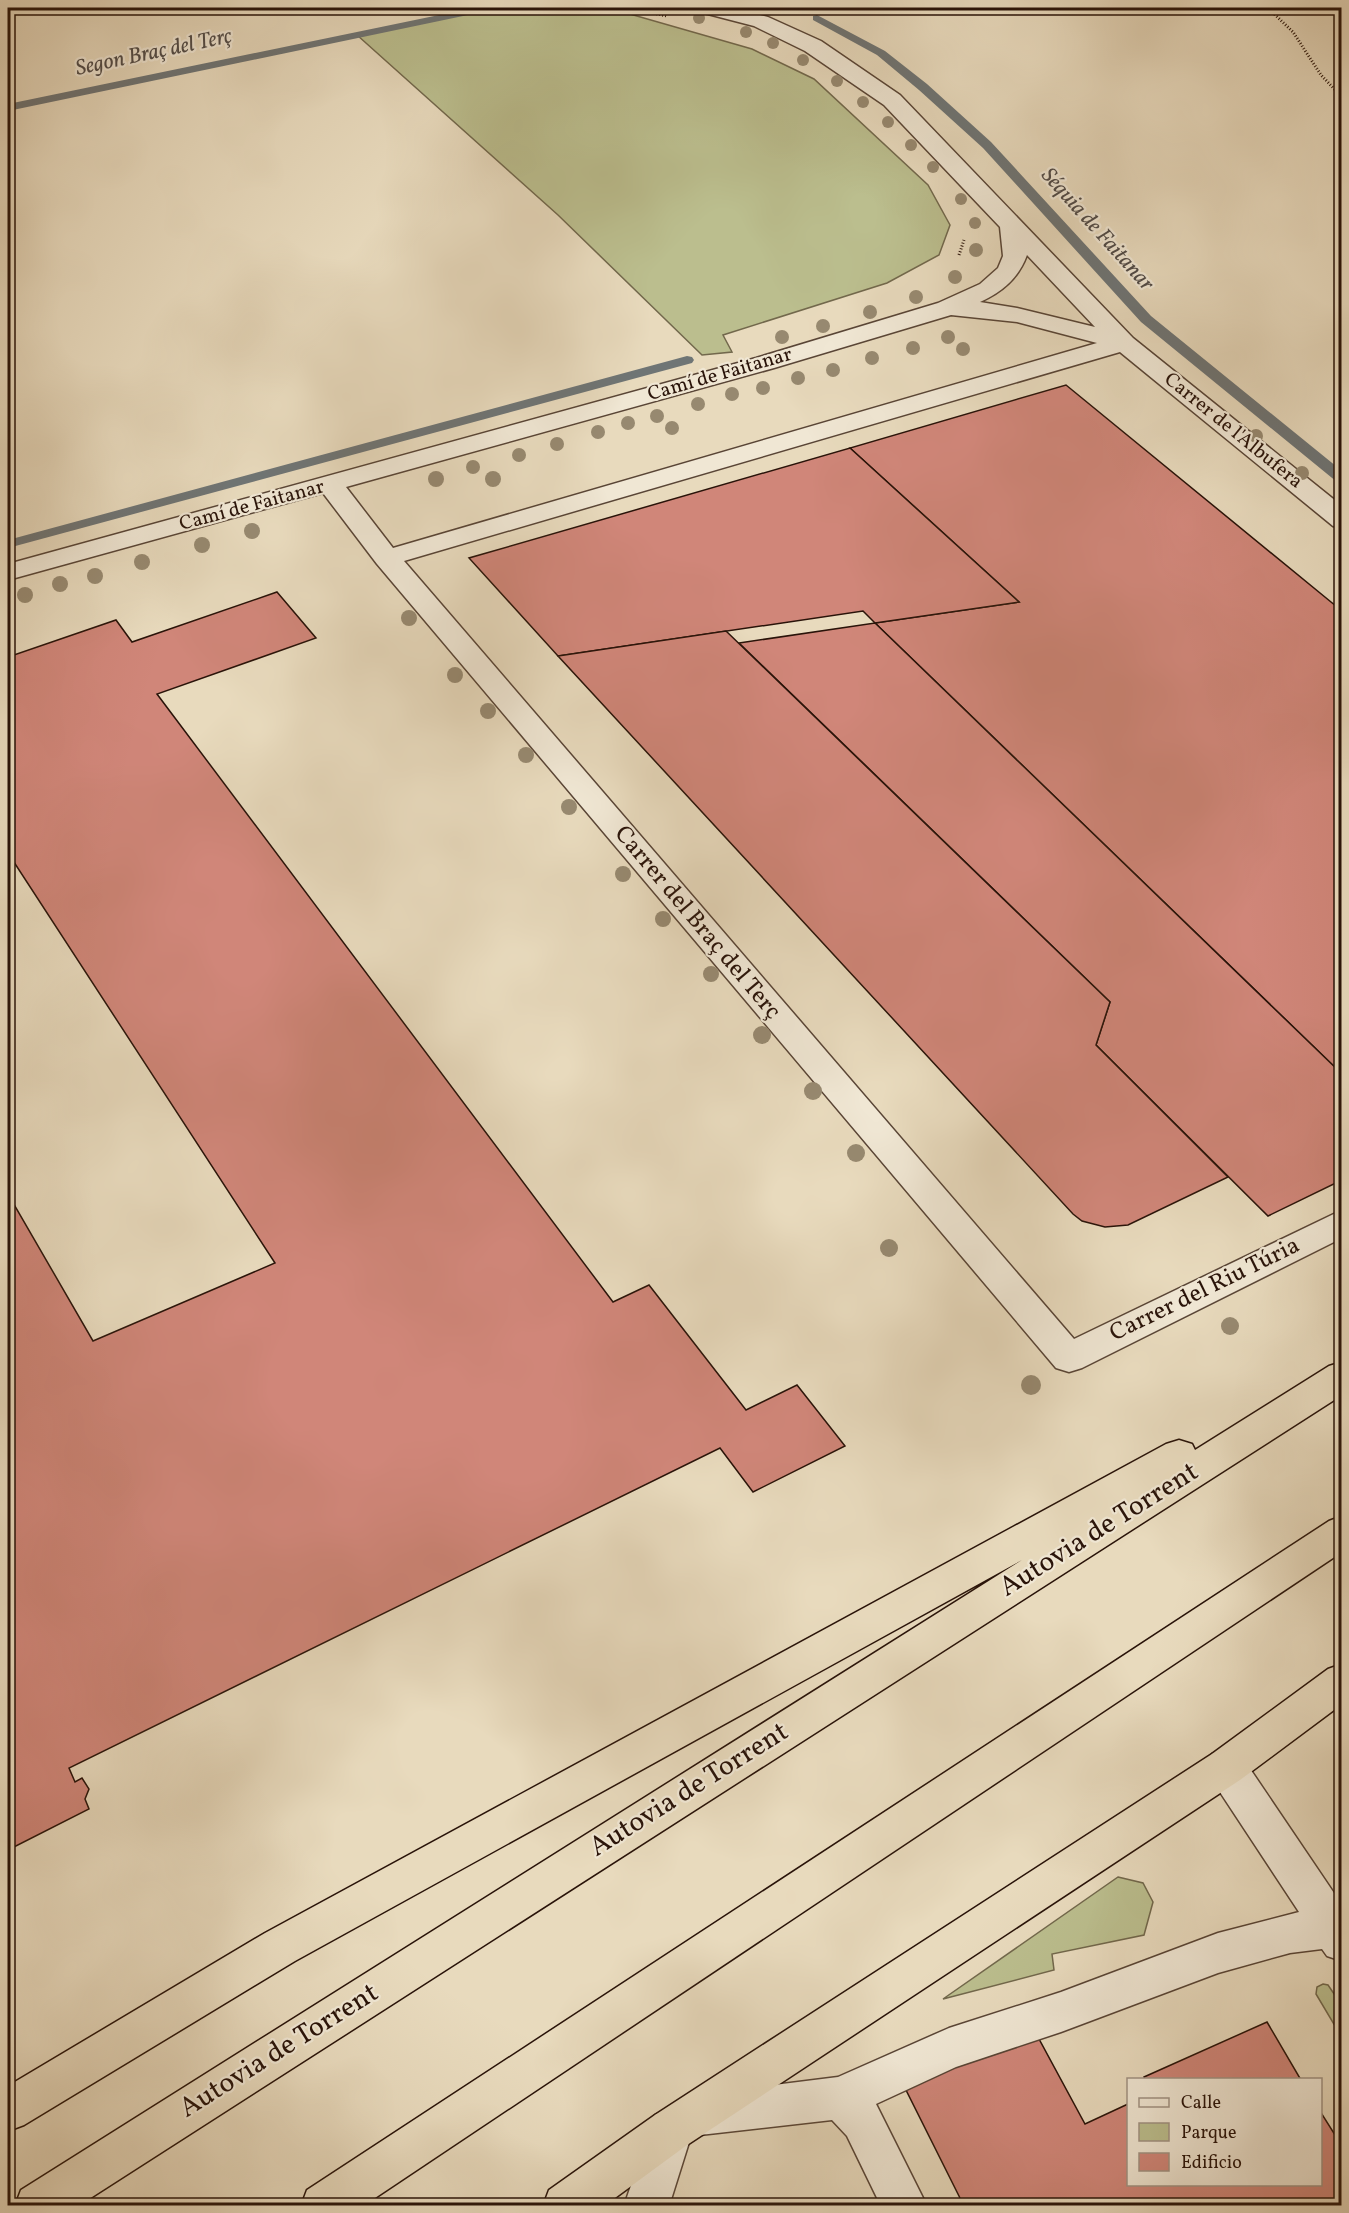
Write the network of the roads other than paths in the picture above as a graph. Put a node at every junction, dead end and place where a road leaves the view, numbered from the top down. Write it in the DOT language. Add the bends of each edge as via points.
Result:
graph roads {
  1 [pos="706,8"];
  2 [pos="1012,226"];
  3 [pos="947,308"];
  4 [pos="1124,343"];
  5 [pos="330,484"];
  6 [pos="1341,520"];
  7 [pos="387,558"];
  8 [pos="8,572"];
  9 [pos="1341,1223"];
  10 [pos="1069,1358"];
  11 [pos="1341,1366"];
  12 [pos="1341,1376"];
  13 [pos="1341,1532"];
  14 [pos="1341,1681"];
  15 [pos="1226,1767"];
  16 [pos="1337,1935"];
  17 [pos="840,2098"];
  18 [pos="8,2110"];
  19 [pos="682,2123"];
  20 [pos="37,2205"];
  21 [pos="323,2205"];
  22 [pos="565,2205"];
  23 [pos="646,2205"];
  24 [pos="905,2205"];
  1 -- 2 [label="street" via="761,21 813,46 892,100"];
  2 -- 3 [label="street, Camí de Faitanar" via="1015,256 1008,271 989,289"];
  2 -- 4 [label="street, Carrer de l'Albufera"];
  3 -- 4 [label="street, Carrer de l'Albufera" via="1020,315"];
  3 -- 5 [label="street, Camí de Faitanar"];
  4 -- 6 [label="street, Carrer de l'Albufera"];
  4 -- 7 [label="street"];
  5 -- 7 [label="street, Carrer del Braç del Terç"];
  5 -- 8 [label="street, Camí de Faitanar"];
  7 -- 10 [label="street, Carrer del Braç del Terç"];
  9 -- 10 [label="street, Carrer del Riu Túria"];
  11 -- 18 [label="highway" via="280,1947"];
  12 -- 20 [label="highway, Autovia de Torrent"];
  13 -- 21 [label="highway"];
  14 -- 15 [label="highway"];
  15 -- 16 [label="street"];
  15 -- 19 [label="highway"];
  16 -- 17 [label="street" via="1290,1933 1218,1953 949,2049"];
  17 -- 19 [label="street"];
  17 -- 24 [label="street" via="863,2121"];
  19 -- 22 [label="highway"];
  19 -- 23 [label="street"];
}
